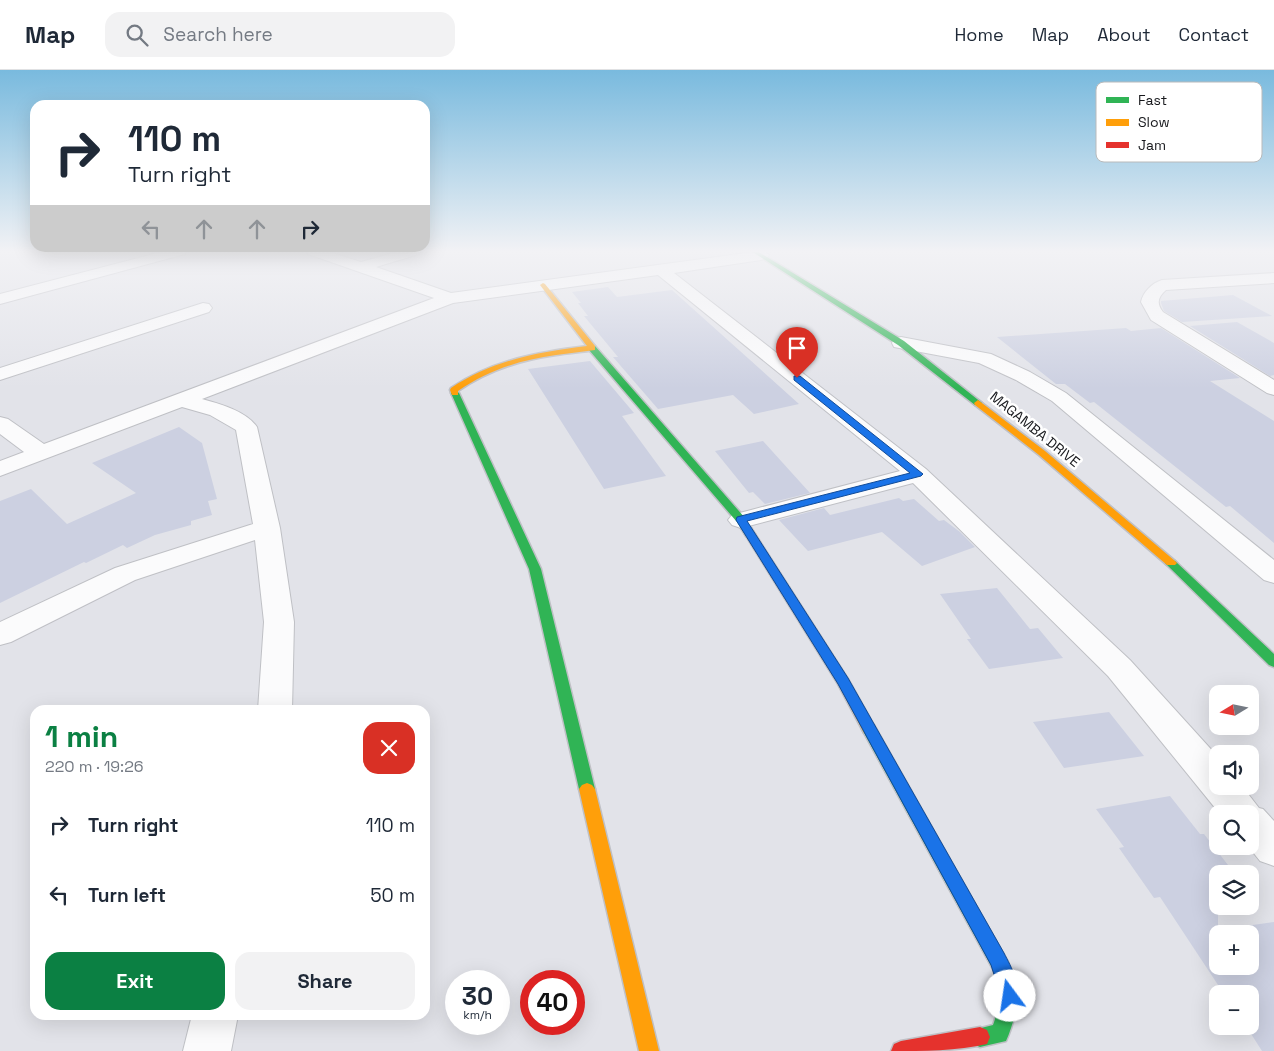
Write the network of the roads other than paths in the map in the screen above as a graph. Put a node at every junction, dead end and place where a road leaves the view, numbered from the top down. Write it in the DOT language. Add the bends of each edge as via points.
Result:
graph roads {
  1 [pos="446,297"];
  2 [pos="459,297"];
  3 [pos="552,297"];
  4 [pos="695,297"];
  5 [pos="826,297"];
  6 [pos="1150,297"];
  7 [pos="450,298"];
  8 [pos="203,308"];
  9 [pos="901,343"];
  10 [pos="592,348"];
  11 [pos="0,374"];
  12 [pos="1274,388"];
  13 [pos="179,400"];
  14 [pos="0,424"];
  15 [pos="41,454"];
  16 [pos="0,469"];
  17 [pos="918,474"];
  18 [pos="741,520"];
  19 [pos="267,528"];
  20 [pos="1274,574"];
  21 [pos="0,635"];
  22 [pos="1274,662"];
  23 [pos="274,705"];
  24 [pos="1209,773"];
  25 [pos="1228,795"];
  26 [pos="1236,805"];
  27 [pos="1259,832"];
  28 [pos="1274,850"];
  29 [pos="214,1020"];
  30 [pos="207,1051"];
  31 [pos="649,1051"];
  32 [pos="901,1051"];
  1 -- 7 [label="street"];
  2 -- 7 [label="street"];
  3 -- 10 [label="street"];
  4 -- 17 [label="street"];
  5 -- 9 [label="street, MAGAMBA DRIVE"];
  6 -- 12 [label="street" via="1150,307 1157,316"];
  7 -- 13 [label="street"];
  8 -- 11 [label="street"];
  9 -- 20 [label="street" via="984,358 1058,397"];
  9 -- 22 [label="street, MAGAMBA DRIVE" via="1057,465 1166,558"];
  10 -- 18 [label="street"];
  10 -- 31 [label="street" via="514,358 478,373 454,390 535,569"];
  13 -- 15 [label="street"];
  13 -- 19 [label="street" via="218,410 246,427"];
  14 -- 15 [label="street"];
  15 -- 16 [label="street"];
  17 -- 18 [label="street"];
  17 -- 24 [label="street" via="1119,668"];
  18 -- 32 [label="street" via="843,682 1006,978 1010,996 999,1034"];
  19 -- 21 [label="street" via="125,574"];
  19 -- 23 [label="street" via="279,622"];
  25 -- 26 [label="street"];
  27 -- 28 [label="street"];
  29 -- 30 [label="street"];
}
